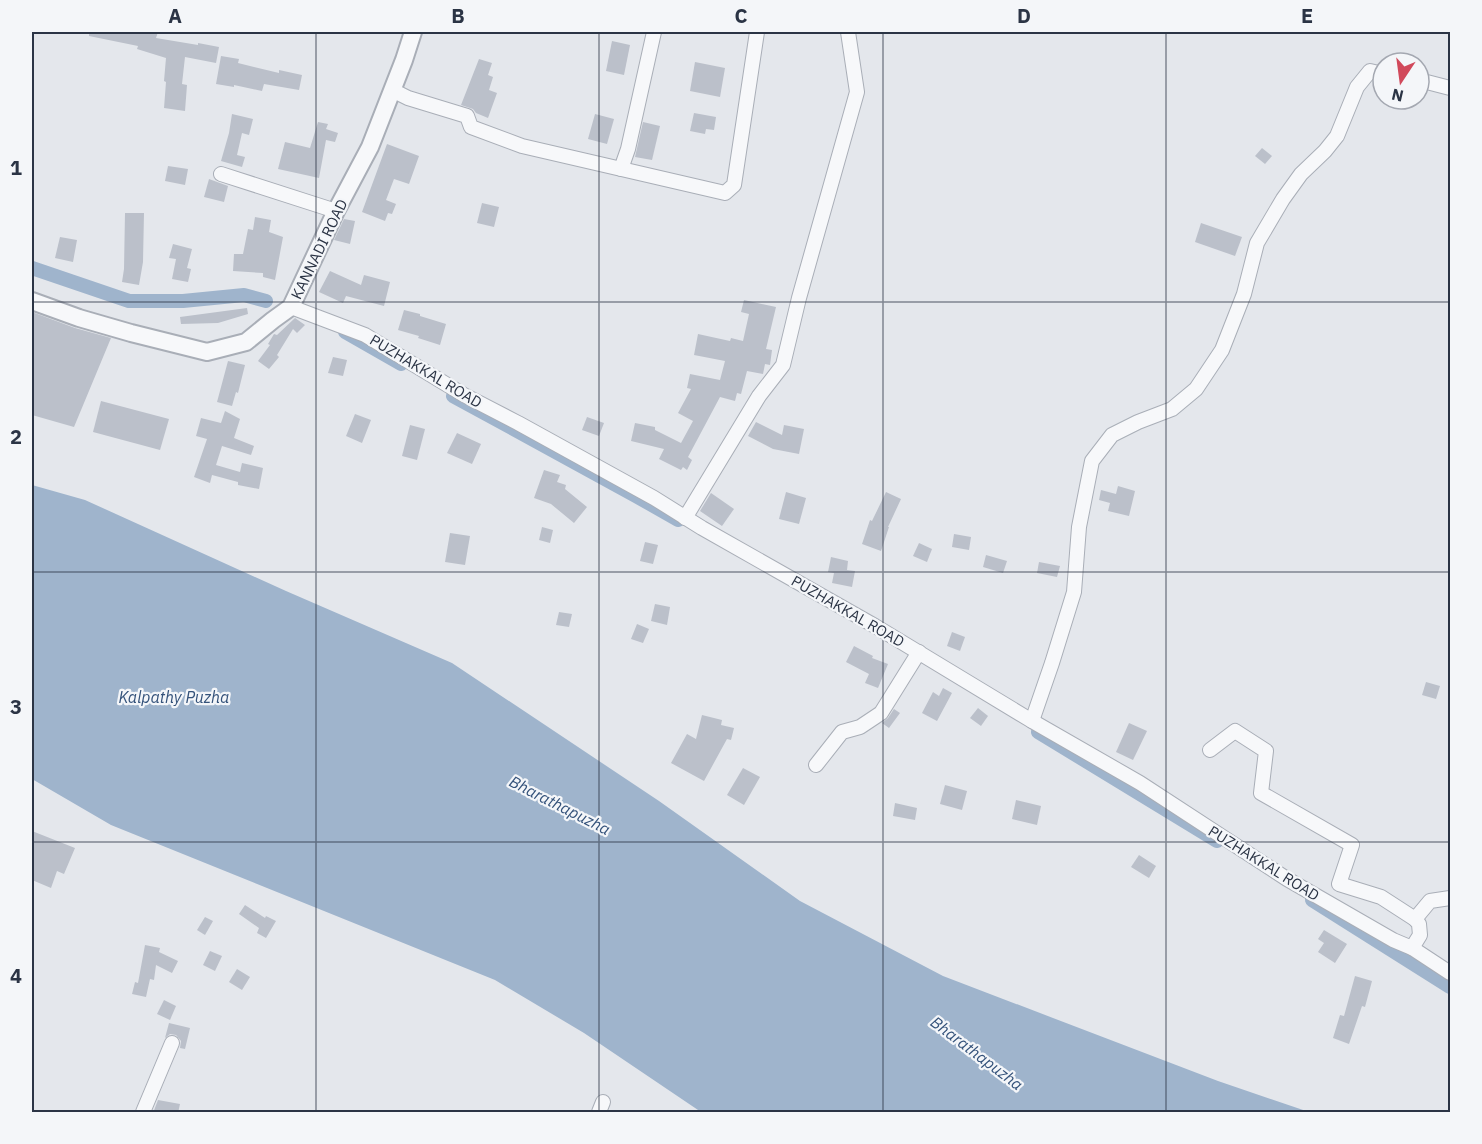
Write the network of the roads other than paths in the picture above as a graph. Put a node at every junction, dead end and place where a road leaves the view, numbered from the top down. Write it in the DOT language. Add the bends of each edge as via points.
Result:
graph roads {
  1 [pos="413,32"];
  2 [pos="654,32"];
  3 [pos="757,32"];
  4 [pos="848,32"];
  5 [pos="1371,71"];
  6 [pos="1431,83"];
  7 [pos="1450,88"];
  8 [pos="392,90"];
  9 [pos="621,169"];
  10 [pos="221,174"];
  11 [pos="336,211"];
  12 [pos="32,301"];
  13 [pos="291,307"];
  14 [pos="685,518"];
  15 [pos="918,652"];
  16 [pos="1032,721"];
  17 [pos="1209,750"];
  18 [pos="816,765"];
  19 [pos="1450,898"];
  20 [pos="1414,919"];
  21 [pos="1412,948"];
  22 [pos="1450,973"];
  23 [pos="172,1043"];
  24 [pos="143,1113"];
  1 -- 8 [label="street, KANNADI ROAD"];
  2 -- 9 [label="street"];
  3 -- 9 [label="street" via="734,185 725,193"];
  4 -- 14 [label="street" via="857,92 783,365 759,396"];
  5 -- 16 [label="street" via="1357,87 1337,136 1301,174 1257,243 1244,294 1222,350 1196,389 1172,410 1112,435 1092,461 1078,527 1074,592"];
  6 -- 7 [label="street"];
  8 -- 9 [label="street" via="467,116 471,127 522,146"];
  8 -- 11 [label="street, KANNADI ROAD" via="370,147"];
  10 -- 11 [label="street"];
  11 -- 13 [label="street, KANNADI ROAD"];
  12 -- 13 [label="street, KANNADI ROAD" via="79,318 207,352 246,342"];
  13 -- 14 [label="street, PUZHAKKAL ROAD" via="365,335"];
  14 -- 15 [label="street, PUZHAKKAL ROAD"];
  15 -- 16 [label="street, PUZHAKKAL ROAD"];
  15 -- 18 [label="street" via="881,713 860,727 842,732"];
  16 -- 21 [label="street, PUZHAKKAL ROAD" via="1140,783 1287,879"];
  17 -- 20 [label="street" via="1235,732 1266,751 1261,793 1352,845 1339,884 1381,897"];
  19 -- 20 [label="street" via="1430,901"];
  20 -- 21 [label="street" via="1420,935"];
  21 -- 22 [label="street, PUZHAKKAL ROAD"];
  23 -- 24 [label="street"];
}
